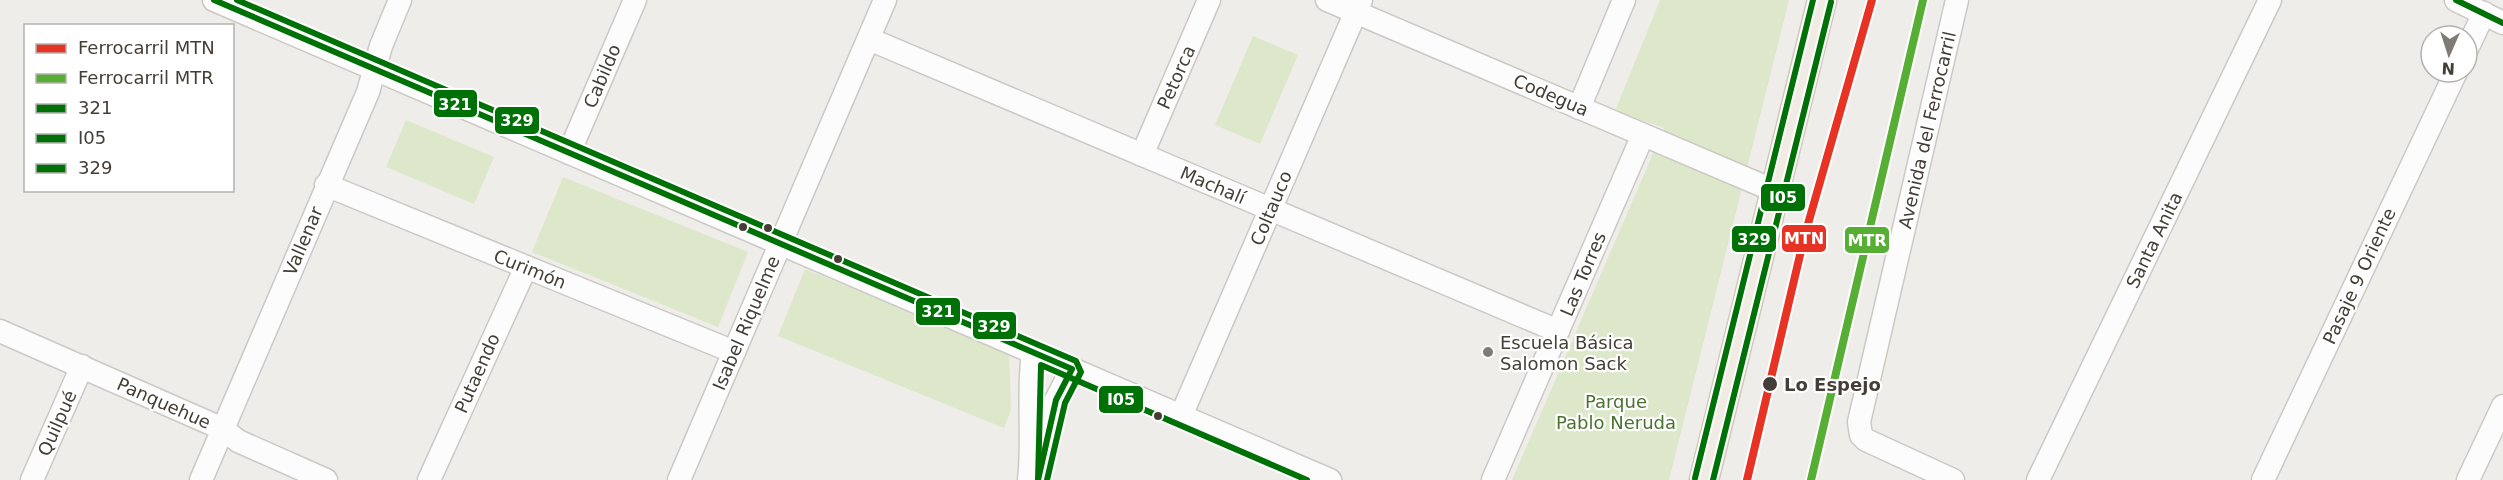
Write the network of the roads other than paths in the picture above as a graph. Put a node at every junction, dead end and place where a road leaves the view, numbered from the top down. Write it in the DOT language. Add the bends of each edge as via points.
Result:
graph roads {
  1 [pos="400,0"];
  2 [pos="635,0"];
  3 [pos="885,0"];
  4 [pos="1209,0"];
  5 [pos="1327,0"];
  6 [pos="1624,0"];
  7 [pos="1822,0"];
  8 [pos="1957,0"];
  9 [pos="2270,0"];
  10 [pos="2456,0"];
  11 [pos="219,1"];
  12 [pos="1358,6"];
  13 [pos="2494,18"];
  14 [pos="2479,36"];
  15 [pos="869,39"];
  16 [pos="374,69"];
  17 [pos="2450,84"];
  18 [pos="1580,108"];
  19 [pos="1643,135"];
  20 [pos="569,153"];
  21 [pos="1142,154"];
  22 [pos="326,185"];
  23 [pos="1775,191"];
  24 [pos="1270,209"];
  25 [pos="780,244"];
  26 [pos="526,267"];
  27 [pos="0,331"];
  28 [pos="1558,331"];
  29 [pos="734,352"];
  30 [pos="1033,352"];
  31 [pos="82,366"];
  32 [pos="1072,369"];
  33 [pos="2503,406"];
  34 [pos="1181,416"];
  35 [pos="223,429"];
  36 [pos="32,480"];
  37 [pos="201,480"];
  38 [pos="326,480"];
  39 [pos="429,480"];
  40 [pos="679,480"];
  41 [pos="1029,480"];
  42 [pos="1038,480"];
  43 [pos="1330,480"];
  44 [pos="1493,480"];
  45 [pos="1704,480"];
  46 [pos="1953,480"];
  47 [pos="2038,480"];
  48 [pos="2263,480"];
  49 [pos="2468,480"];
  1 -- 16 [label="street, Vallenar"];
  2 -- 20 [label="street, Cabildo"];
  3 -- 15 [label="street, Isabel Riquelme"];
  4 -- 21 [label="street, Petorca"];
  5 -- 12 [label="street, Codegua"];
  6 -- 18 [label="street"];
  7 -- 23 [label="main road"];
  8 -- 46 [label="street, Avenida del Ferrocarril" via="1859,422 1861,435 1872,444"];
  9 -- 47 [label="street, Santa Anita"];
  10 -- 13 [label="street"];
  11 -- 16 [label="street"];
  12 -- 18 [label="street, Codegua"];
  12 -- 24 [label="street, Coltauco"];
  13 -- 14 [label="street"];
  15 -- 21 [label="street, Machalí"];
  15 -- 25 [label="street, Isabel Riquelme"];
  16 -- 20 [label="street"];
  16 -- 22 [label="street, Vallenar" via="368,92"];
  17 -- 48 [label="street, Pasaje 9 Oriente"];
  18 -- 19 [label="street, Codegua"];
  19 -- 23 [label="street, Codegua"];
  19 -- 28 [label="street, Las Torres"];
  20 -- 25 [label="street"];
  21 -- 24 [label="street, Machalí"];
  22 -- 26 [label="street, Curimón"];
  22 -- 35 [label="street, Vallenar"];
  23 -- 45 [label="main road"];
  24 -- 28 [label="street, Machalí"];
  24 -- 34 [label="street, Coltauco"];
  25 -- 29 [label="street, Isabel Riquelme"];
  25 -- 30 [label="street"];
  26 -- 29 [label="street, Curimón"];
  26 -- 39 [label="street, Putaendo"];
  27 -- 31 [label="street, Panquehue"];
  28 -- 44 [label="street, Las Torres"];
  29 -- 40 [label="street, Isabel Riquelme"];
  30 -- 32 [label="street"];
  30 -- 41 [label="street"];
  31 -- 35 [label="street, Panquehue"];
  31 -- 36 [label="street, Quilpué"];
  32 -- 34 [label="street"];
  32 -- 42 [label="street" via="1056,400"];
  33 -- 49 [label="street"];
  34 -- 43 [label="street"];
  35 -- 37 [label="street, Vallenar"];
  35 -- 38 [label="street, Panquehue" via="238,441"];
}
